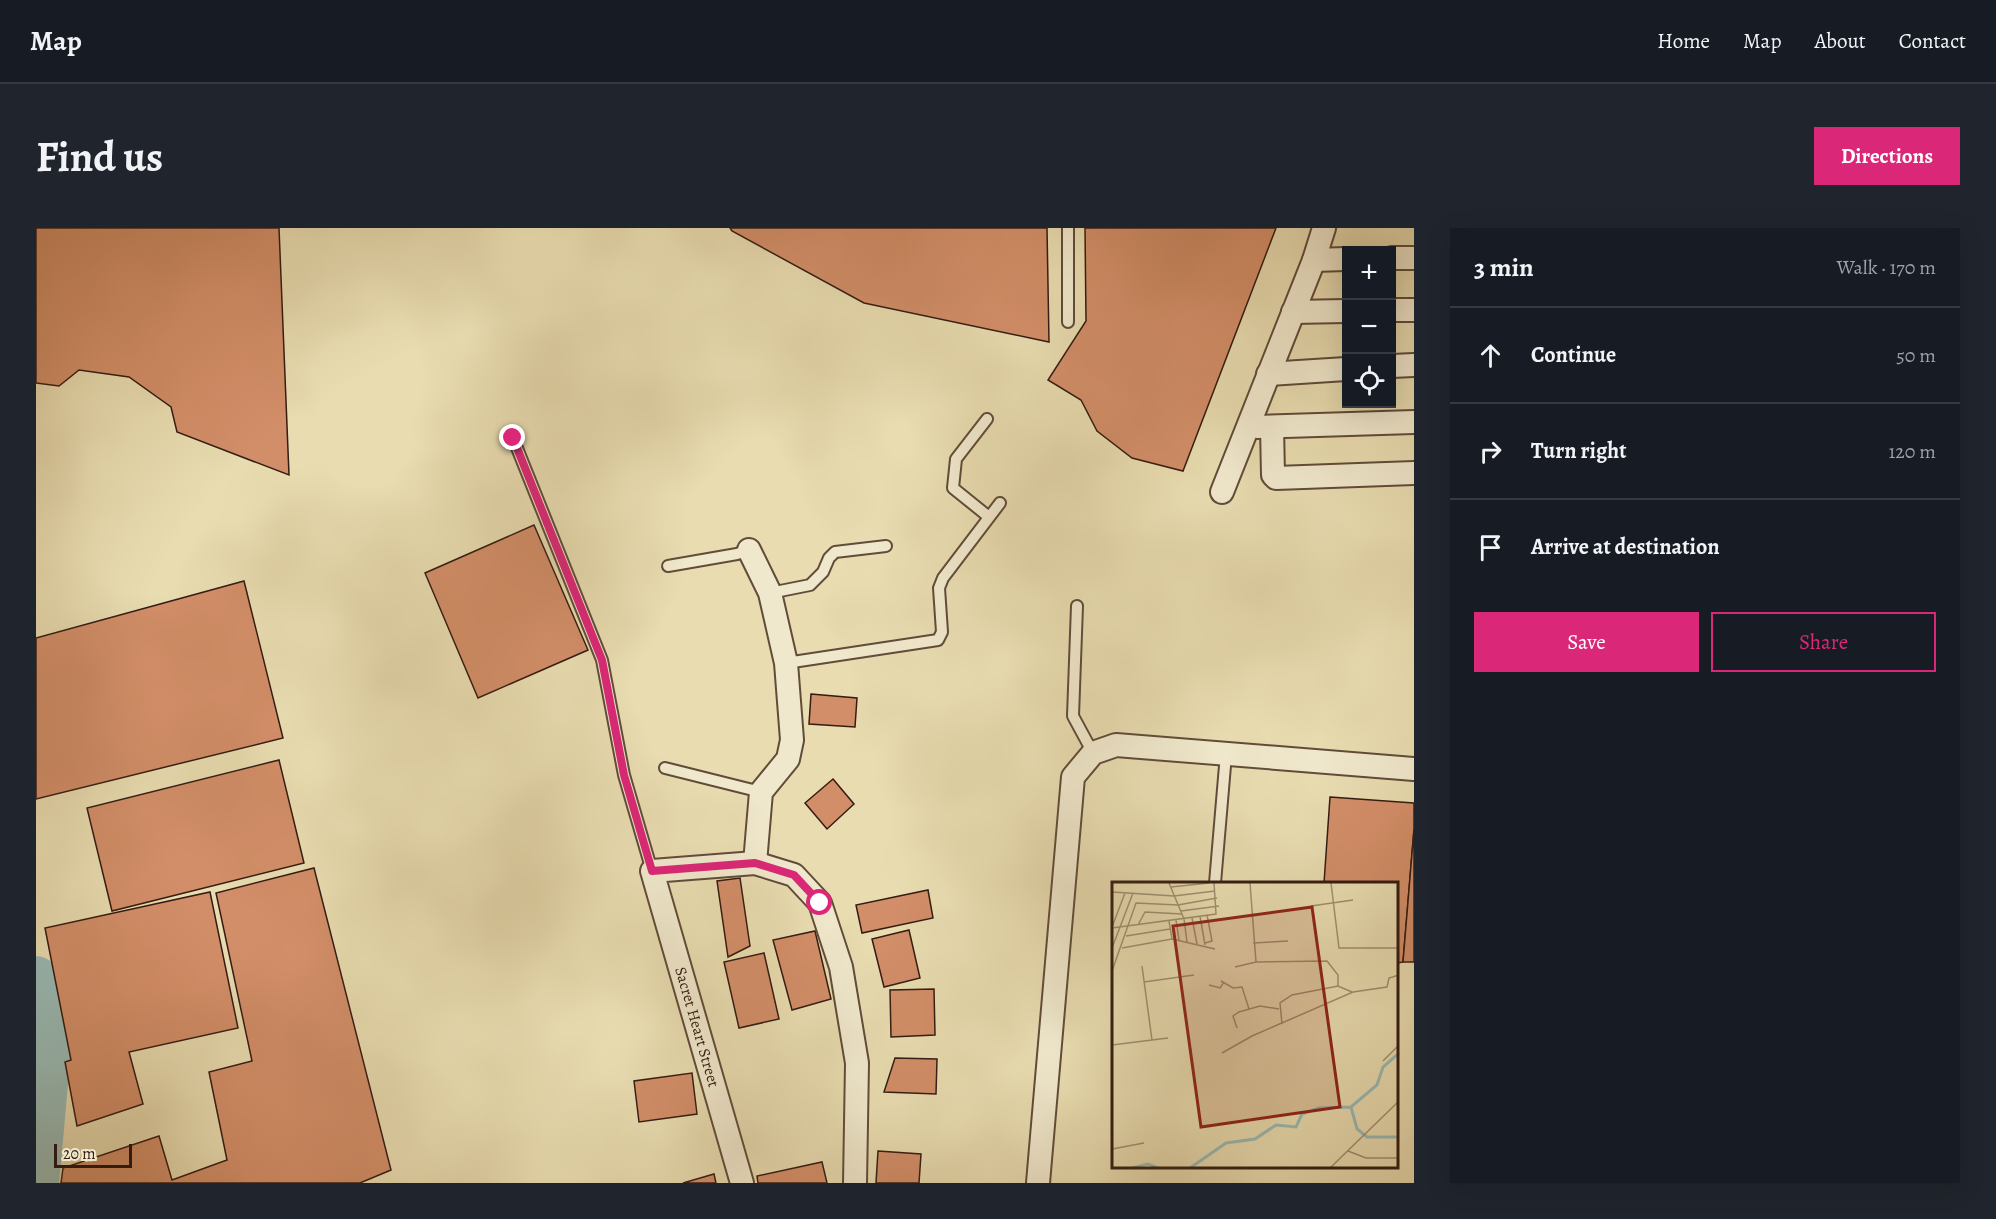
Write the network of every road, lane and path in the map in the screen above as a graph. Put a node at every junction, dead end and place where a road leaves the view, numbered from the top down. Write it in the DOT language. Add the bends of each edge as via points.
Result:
graph roads {
  1 [pos="1068,228"];
  2 [pos="1324,228"];
  3 [pos="1396,258"];
  4 [pos="1414,258"];
  5 [pos="1342,259"];
  6 [pos="1314,260"];
  7 [pos="1396,310"];
  8 [pos="1414,310"];
  9 [pos="1342,311"];
  10 [pos="1293,312"];
  11 [pos="1068,322"];
  12 [pos="1414,365"];
  13 [pos="1396,366"];
  14 [pos="1342,369"];
  15 [pos="1268,374"];
  16 [pos="987,419"];
  17 [pos="1414,422"];
  18 [pos="1247,427"];
  19 [pos="1272,427"];
  20 [pos="513,438"];
  21 [pos="1414,473"];
  22 [pos="1222,492"];
  23 [pos="1000,503"];
  24 [pos="989,517"];
  25 [pos="886,546"];
  26 [pos="750,550"];
  27 [pos="668,566"];
  28 [pos="770,593"];
  29 [pos="1077,606"];
  30 [pos="786,663"];
  31 [pos="1093,753"];
  32 [pos="1226,754"];
  33 [pos="664,768"];
  34 [pos="1414,769"];
  35 [pos="761,792"];
  36 [pos="755,863"];
  37 [pos="652,871"];
  38 [pos="1215,882"];
  39 [pos="742,1183"];
  40 [pos="855,1183"];
  41 [pos="1038,1183"];
  1 -- 11 [label="lane"];
  2 -- 6 [label="street"];
  3 -- 4 [label="street"];
  5 -- 6 [label="street"];
  6 -- 10 [label="street"];
  7 -- 8 [label="street"];
  9 -- 10 [label="street"];
  10 -- 15 [label="street"];
  12 -- 13 [label="street"];
  14 -- 15 [label="street"];
  15 -- 18 [label="street"];
  16 -- 24 [label="lane" via="956,459 953,488"];
  17 -- 19 [label="street"];
  18 -- 19 [label="street"];
  18 -- 22 [label="street"];
  19 -- 21 [label="street" via="1276,478"];
  20 -- 37 [label="lane" via="602,660 624,775"];
  23 -- 24 [label="lane"];
  24 -- 30 [label="lane" via="943,578 939,588 942,632 938,640"];
  25 -- 28 [label="lane" via="835,552 810,585"];
  26 -- 27 [label="lane"];
  26 -- 28 [label="street"];
  28 -- 30 [label="street"];
  29 -- 31 [label="lane" via="1073,716"];
  30 -- 35 [label="street" via="792,740 788,759"];
  31 -- 32 [label="street" via="1116,745"];
  31 -- 41 [label="street" via="1073,777"];
  32 -- 34 [label="street"];
  32 -- 38 [label="lane"];
  33 -- 35 [label="lane"];
  35 -- 36 [label="street"];
  36 -- 37 [label="street"];
  36 -- 40 [label="street" via="794,875 820,903 841,967 857,1063"];
  37 -- 39 [label="street, Sacret Heart Street"];
}
